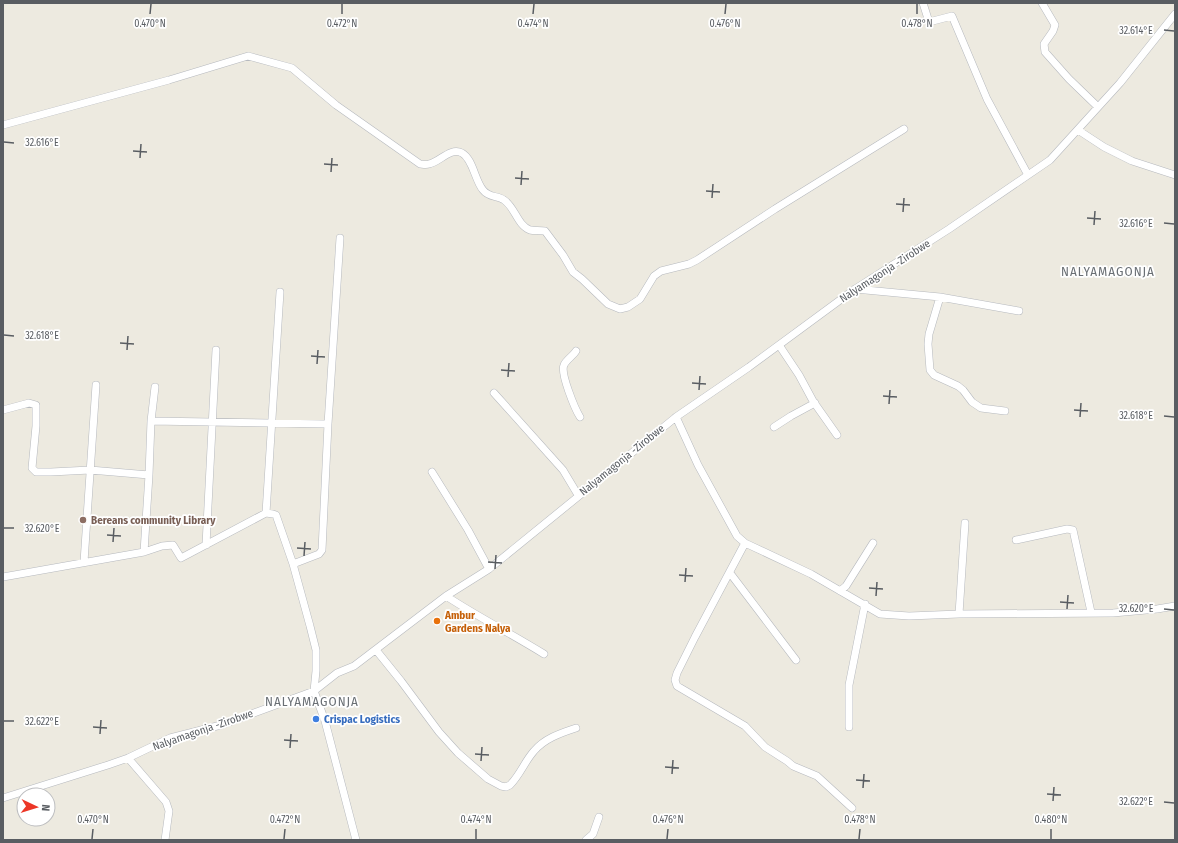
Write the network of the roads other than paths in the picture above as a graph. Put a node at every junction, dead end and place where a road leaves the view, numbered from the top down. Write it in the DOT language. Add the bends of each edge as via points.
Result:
graph roads {
  1 [pos="923,3"];
  2 [pos="1042,3"];
  3 [pos="1175,14"];
  4 [pos="1098,107"];
  5 [pos="3,125"];
  6 [pos="904,129"];
  7 [pos="1078,130"];
  8 [pos="1028,175"];
  9 [pos="1175,175"];
  10 [pos="340,238"];
  11 [pos="855,289"];
  12 [pos="280,292"];
  13 [pos="940,297"];
  14 [pos="1019,311"];
  15 [pos="779,345"];
  16 [pos="216,350"];
  17 [pos="576,350"];
  18 [pos="96,385"];
  19 [pos="155,387"];
  20 [pos="494,394"];
  21 [pos="815,403"];
  22 [pos="3,410"];
  23 [pos="1005,411"];
  24 [pos="676,416"];
  25 [pos="580,417"];
  26 [pos="151,421"];
  27 [pos="212,422"];
  28 [pos="271,424"];
  29 [pos="328,424"];
  30 [pos="774,427"];
  31 [pos="837,435"];
  32 [pos="90,470"];
  33 [pos="432,472"];
  34 [pos="149,475"];
  35 [pos="578,495"];
  36 [pos="266,513"];
  37 [pos="965,523"];
  38 [pos="1016,540"];
  39 [pos="745,543"];
  40 [pos="873,543"];
  41 [pos="206,545"];
  42 [pos="144,552"];
  43 [pos="84,562"];
  44 [pos="293,564"];
  45 [pos="489,569"];
  46 [pos="730,573"];
  47 [pos="3,577"];
  48 [pos="840,591"];
  49 [pos="446,596"];
  50 [pos="865,604"];
  51 [pos="1175,606"];
  52 [pos="1091,612"];
  53 [pos="959,614"];
  54 [pos="376,650"];
  55 [pos="544,654"];
  56 [pos="796,660"];
  57 [pos="314,691"];
  58 [pos="849,727"];
  59 [pos="576,728"];
  60 [pos="128,758"];
  61 [pos="3,798"];
  62 [pos="852,808"];
  63 [pos="599,817"];
  64 [pos="165,840"];
  65 [pos="356,840"];
  66 [pos="586,840"];
  1 -- 8 [label="street" via="929,22 952,16 987,99"];
  2 -- 4 [label="street" via="1055,25 1044,44 1045,52"];
  3 -- 4 [label="street, Nalyamagonja -Zirobwe"];
  4 -- 7 [label="street, Nalyamagonja -Zirobwe"];
  5 -- 6 [label="street" via="248,56 292,68 336,105 420,164 429,164 448,154 462,153 468,158 482,189 487,194 506,200 526,228 545,231 573,272 608,304 620,309 640,299 654,276 661,271 697,260"];
  7 -- 8 [label="street, Nalyamagonja -Zirobwe" via="1050,160"];
  7 -- 9 [label="street" via="1126,158"];
  8 -- 11 [label="street, Nalyamagonja -Zirobwe"];
  10 -- 29 [label="street"];
  11 -- 13 [label="street"];
  11 -- 15 [label="street, Nalyamagonja -Zirobwe"];
  12 -- 28 [label="street"];
  13 -- 14 [label="street"];
  13 -- 23 [label="street" via="929,334 930,370 934,375 958,386 981,408"];
  15 -- 21 [label="street"];
  15 -- 24 [label="street, Nalyamagonja -Zirobwe"];
  16 -- 27 [label="street"];
  17 -- 25 [label="street" via="564,365 563,372"];
  18 -- 32 [label="street"];
  19 -- 26 [label="street"];
  20 -- 35 [label="street" via="563,470"];
  21 -- 30 [label="street"];
  21 -- 31 [label="street"];
  22 -- 32 [label="street" via="30,403 36,405 32,468 34,471"];
  24 -- 35 [label="street, Nalyamagonja -Zirobwe"];
  24 -- 39 [label="street" via="714,495 737,536"];
  26 -- 27 [label="street"];
  26 -- 34 [label="street"];
  27 -- 28 [label="street"];
  27 -- 41 [label="street"];
  28 -- 29 [label="street"];
  28 -- 36 [label="street"];
  29 -- 44 [label="street" via="322,550 319,554"];
  32 -- 34 [label="street"];
  32 -- 43 [label="street"];
  33 -- 45 [label="street"];
  34 -- 42 [label="street"];
  35 -- 45 [label="street, Nalyamagonja -Zirobwe"];
  36 -- 41 [label="street"];
  36 -- 44 [label="street" via="273,514 278,519"];
  37 -- 53 [label="street"];
  38 -- 52 [label="street" via="1067,529 1073,530"];
  39 -- 46 [label="street"];
  39 -- 48 [label="street" via="811,574"];
  40 -- 48 [label="street" via="846,586"];
  41 -- 42 [label="street" via="181,558 174,545"];
  42 -- 43 [label="street"];
  43 -- 47 [label="street"];
  44 -- 57 [label="street" via="316,650"];
  45 -- 49 [label="street, Nalyamagonja -Zirobwe"];
  46 -- 56 [label="street"];
  46 -- 62 [label="street" via="678,673 675,680 677,686 745,726 765,747 793,766 817,776"];
  48 -- 50 [label="street"];
  49 -- 54 [label="street, Nalyamagonja -Zirobwe"];
  49 -- 55 [label="street"];
  50 -- 53 [label="street" via="880,614"];
  50 -- 58 [label="street" via="849,685"];
  51 -- 52 [label="street" via="1113,613"];
  52 -- 53 [label="street"];
  54 -- 57 [label="street, Nalyamagonja -Zirobwe" via="354,666 337,673"];
  54 -- 59 [label="street" via="449,744 488,779 501,786 506,787 510,784 535,751 546,741"];
  57 -- 60 [label="street, Nalyamagonja -Zirobwe" via="220,725 170,738"];
  57 -- 65 [label="street" via="325,721"];
  60 -- 61 [label="street, Nalyamagonja -Zirobwe"];
  60 -- 64 [label="street" via="166,802 169,811"];
  63 -- 66 [label="street" via="593,834"];
}
